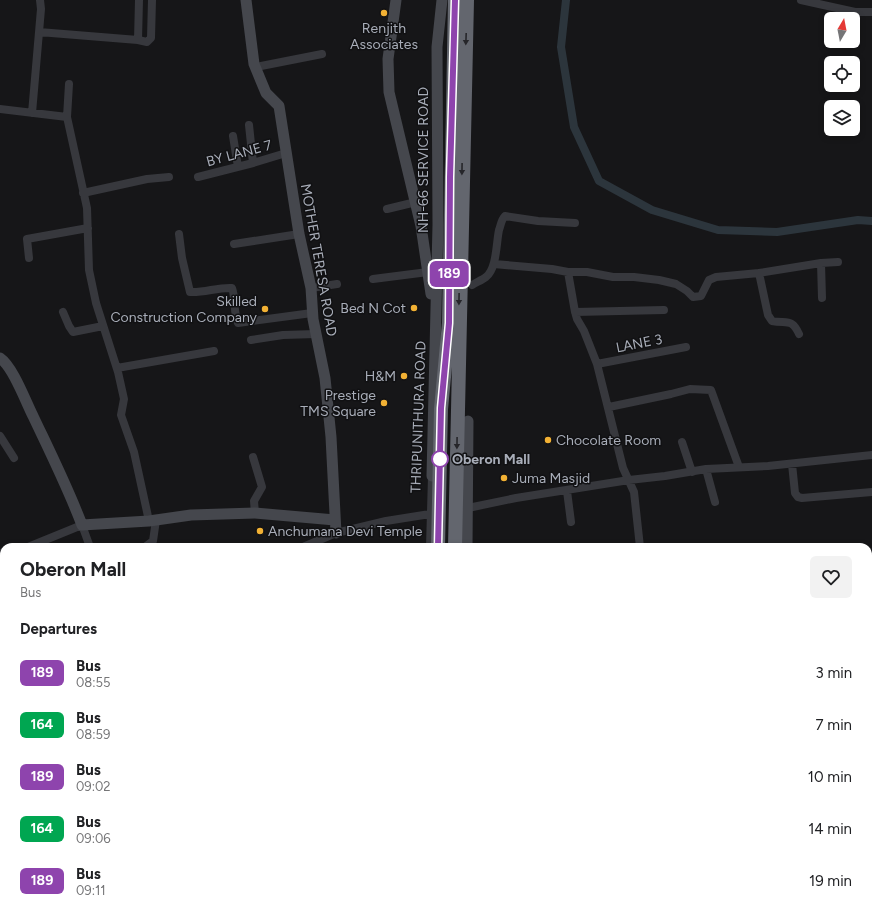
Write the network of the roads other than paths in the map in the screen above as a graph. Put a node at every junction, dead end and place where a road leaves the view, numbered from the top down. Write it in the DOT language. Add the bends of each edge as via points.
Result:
graph roads {
  1 [pos="40,0"];
  2 [pos="139,0"];
  3 [pos="152,0"];
  4 [pos="246,0"];
  5 [pos="396,0"];
  6 [pos="442,0"];
  7 [pos="455,0"];
  8 [pos="467,0"];
  9 [pos="801,0"];
  10 [pos="872,12"];
  11 [pos="39,32"];
  12 [pos="138,40"];
  13 [pos="322,54"];
  14 [pos="256,67"];
  15 [pos="69,84"];
  16 [pos="0,109"];
  17 [pos="32,113"];
  18 [pos="67,117"];
  19 [pos="249,125"];
  20 [pos="233,136"];
  21 [pos="286,153"];
  22 [pos="253,164"];
  23 [pos="238,167"];
  24 [pos="169,177"];
  25 [pos="198,177"];
  26 [pos="83,193"];
  27 [pos="416,202"];
  28 [pos="387,209"];
  29 [pos="575,223"];
  30 [pos="88,228"];
  31 [pos="179,234"];
  32 [pos="299,234"];
  33 [pos="234,244"];
  34 [pos="29,258"];
  35 [pos="838,262"];
  36 [pos="821,263"];
  37 [pos="494,264"];
  38 [pos="428,272"];
  39 [pos="568,272"];
  40 [pos="759,273"];
  41 [pos="373,279"];
  42 [pos="337,284"];
  43 [pos="472,285"];
  44 [pos="311,288"];
  45 [pos="822,298"];
  46 [pos="664,310"];
  47 [pos="63,312"];
  48 [pos="576,312"];
  49 [pos="312,313"];
  50 [pos="436,320"];
  51 [pos="104,326"];
  52 [pos="316,334"];
  53 [pos="799,334"];
  54 [pos="251,340"];
  55 [pos="686,347"];
  56 [pos="214,351"];
  57 [pos="0,358"];
  58 [pos="597,364"];
  59 [pos="117,368"];
  60 [pos="608,407"];
  61 [pos="462,422"];
  62 [pos="0,436"];
  63 [pos="682,442"];
  64 [pos="872,455"];
  65 [pos="253,457"];
  66 [pos="14,458"];
  67 [pos="792,464"];
  68 [pos="740,467"];
  69 [pos="706,469"];
  70 [pos="692,472"];
  71 [pos="436,476"];
  72 [pos="629,480"];
  73 [pos="567,491"];
  74 [pos="872,492"];
  75 [pos="715,502"];
  76 [pos="468,508"];
  77 [pos="255,513"];
  78 [pos="430,514"];
  79 [pos="335,520"];
  80 [pos="153,521"];
  81 [pos="571,522"];
  82 [pos="82,525"];
  83 [pos="336,533"];
  84 [pos="38,543"];
  85 [pos="89,543"];
  86 [pos="150,543"];
  87 [pos="312,543"];
  88 [pos="430,543"];
  89 [pos="438,543"];
  90 [pos="455,543"];
  91 [pos="467,543"];
  92 [pos="640,543"];
  1 -- 11 [label="street"];
  2 -- 12 [label="street"];
  3 -- 12 [label="street" via="151,38 147,42"];
  4 -- 14 [label="street, MOTHER TERESA ROAD"];
  5 -- 27 [label="street" via="388,59 389,92"];
  6 -- 50 [label="street, NH-66 SERVICE ROAD" via="437,47"];
  7 -- 71 [label="highway" via="449,323"];
  8 -- 61 [label="highway, one-way"];
  9 -- 10 [label="street" via="849,11"];
  11 -- 12 [label="street"];
  11 -- 17 [label="street"];
  13 -- 14 [label="street"];
  14 -- 21 [label="street, MOTHER TERESA ROAD" via="266,93 279,106"];
  15 -- 18 [label="street"];
  16 -- 17 [label="street"];
  17 -- 18 [label="street"];
  18 -- 26 [label="street"];
  19 -- 22 [label="street"];
  20 -- 23 [label="street"];
  21 -- 22 [label="street, BY LANE 7"];
  21 -- 32 [label="street, MOTHER TERESA ROAD"];
  22 -- 23 [label="street, BY LANE 7"];
  23 -- 25 [label="street, BY LANE 7"];
  24 -- 26 [label="street" via="147,179"];
  26 -- 30 [label="street"];
  27 -- 28 [label="street"];
  27 -- 38 [label="street"];
  29 -- 37 [label="street" via="505,216 502,218"];
  30 -- 34 [label="street" via="27,239"];
  30 -- 51 [label="street" via="89,270"];
  31 -- 49 [label="street" via="190,292 232,288 238,323"];
  32 -- 33 [label="street"];
  32 -- 44 [label="street, MOTHER TERESA ROAD"];
  35 -- 36 [label="street"];
  36 -- 40 [label="street"];
  36 -- 45 [label="street"];
  37 -- 39 [label="street"];
  37 -- 43 [label="street" via="485,278"];
  38 -- 41 [label="street"];
  38 -- 50 [label="street"];
  39 -- 40 [label="street" via="667,281 676,284 695,298 701,296 712,278"];
  39 -- 48 [label="street"];
  40 -- 53 [label="street" via="768,315 772,321 791,322"];
  42 -- 44 [label="street"];
  44 -- 49 [label="street, MOTHER TERESA ROAD"];
  46 -- 48 [label="street"];
  47 -- 51 [label="street" via="73,332"];
  48 -- 58 [label="street"];
  49 -- 52 [label="street, MOTHER TERESA ROAD"];
  50 -- 71 [label="street, THRIPUNITHURA ROAD"];
  51 -- 59 [label="street"];
  52 -- 54 [label="street" via="283,335"];
  52 -- 79 [label="street, MOTHER TERESA ROAD" via="326,385"];
  55 -- 58 [label="street, LANE 3"];
  56 -- 59 [label="street"];
  57 -- 82 [label="street" via="6,362 19,386"];
  58 -- 60 [label="street"];
  59 -- 80 [label="street" via="124,399 121,415"];
  60 -- 68 [label="street" via="690,389 711,390"];
  60 -- 72 [label="street"];
  61 -- 76 [label="street"];
  61 -- 90 [label="highway, one-way"];
  62 -- 66 [label="street"];
  63 -- 70 [label="street"];
  64 -- 67 [label="street"];
  65 -- 77 [label="street" via="262,487 254,501"];
  67 -- 68 [label="street"];
  67 -- 74 [label="street" via="795,493 798,497"];
  68 -- 69 [label="street"];
  69 -- 70 [label="street"];
  69 -- 75 [label="street"];
  70 -- 72 [label="street"];
  71 -- 78 [label="street, THRIPUNITHURA ROAD"];
  71 -- 89 [label="highway"];
  72 -- 73 [label="street"];
  72 -- 92 [label="street" via="634,492"];
  73 -- 76 [label="street"];
  73 -- 81 [label="street"];
  76 -- 91 [label="street"];
  77 -- 79 [label="street"];
  77 -- 80 [label="street" via="191,515"];
  78 -- 83 [label="street"];
  78 -- 88 [label="street, THRIPUNITHURA ROAD"];
  79 -- 83 [label="street, MOTHER TERESA ROAD"];
  80 -- 82 [label="street"];
  80 -- 86 [label="street" via="153,541"];
  82 -- 84 [label="street"];
  82 -- 85 [label="street"];
  83 -- 87 [label="street"];
}
